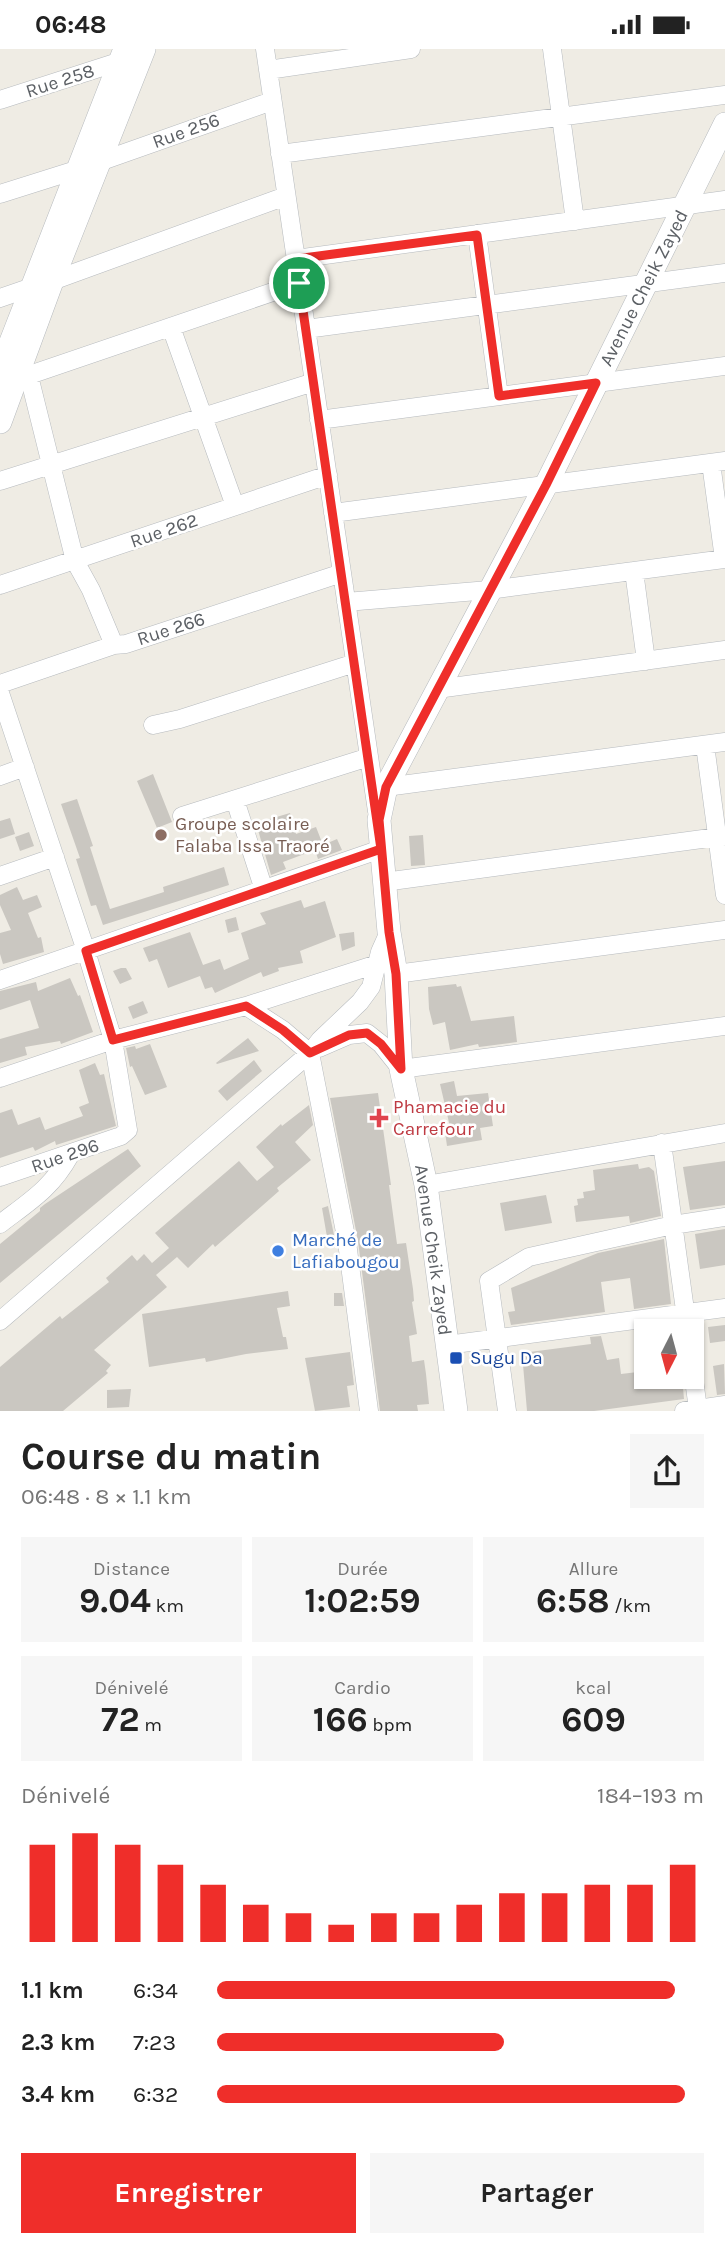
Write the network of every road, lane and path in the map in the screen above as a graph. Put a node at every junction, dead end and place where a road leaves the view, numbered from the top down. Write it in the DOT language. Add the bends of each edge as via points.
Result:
graph roads {
  1 [pos="265,49"];
  2 [pos="411,49"];
  3 [pos="552,49"];
  4 [pos="138,53"];
  5 [pos="268,70"];
  6 [pos="725,95"];
  7 [pos="0,100"];
  8 [pos="272,101"];
  9 [pos="561,117"];
  10 [pos="725,124"];
  11 [pos="280,154"];
  12 [pos="89,165"];
  13 [pos="0,194"];
  14 [pos="286,196"];
  15 [pos="725,200"];
  16 [pos="684,207"];
  17 [pos="575,221"];
  18 [pos="477,235"];
  19 [pos="296,259"];
  20 [pos="725,273"];
  21 [pos="299,283"];
  22 [pos="42,284"];
  23 [pos="645,284"];
  24 [pos="0,297"];
  25 [pos="486,305"];
  26 [pos="171,327"];
  27 [pos="306,329"];
  28 [pos="725,366"];
  29 [pos="11,378"];
  30 [pos="314,382"];
  31 [pos="596,383"];
  32 [pos="499,396"];
  33 [pos="204,416"];
  34 [pos="320,420"];
  35 [pos="0,422"];
  36 [pos="718,462"];
  37 [pos="51,465"];
  38 [pos="328,475"];
  39 [pos="0,481"];
  40 [pos="546,485"];
  41 [pos="235,506"];
  42 [pos="333,513"];
  43 [pos="725,559"];
  44 [pos="75,561"];
  45 [pos="634,571"];
  46 [pos="342,573"];
  47 [pos="0,585"];
  48 [pos="489,590"];
  49 [pos="346,602"];
  50 [pos="114,645"];
  51 [pos="725,650"];
  52 [pos="646,661"];
  53 [pos="355,663"];
  54 [pos="0,684"];
  55 [pos="437,689"];
  56 [pos="0,693"];
  57 [pos="153,725"];
  58 [pos="725,742"];
  59 [pos="705,745"];
  60 [pos="369,757"];
  61 [pos="25,767"];
  62 [pos="0,776"];
  63 [pos="386,787"];
  64 [pos="235,800"];
  65 [pos="182,816"];
  66 [pos="379,820"];
  67 [pos="721,837"];
  68 [pos="381,849"];
  69 [pos="55,857"];
  70 [pos="0,876"];
  71 [pos="384,882"];
  72 [pos="264,890"];
  73 [pos="725,895"];
  74 [pos="725,930"];
  75 [pos="86,951"];
  76 [pos="387,969"];
  77 [pos="0,980"];
  78 [pos="246,1006"];
  79 [pos="725,1025"];
  80 [pos="113,1040"];
  81 [pos="310,1053"];
  82 [pos="401,1069"];
  83 [pos="0,1078"];
  84 [pos="725,1133"];
  85 [pos="662,1143"];
  86 [pos="70,1155"];
  87 [pos="0,1177"];
  88 [pos="426,1185"];
  89 [pos="725,1217"];
  90 [pos="0,1224"];
  91 [pos="673,1224"];
  92 [pos="725,1308"];
  93 [pos="685,1313"];
  94 [pos="686,1319"];
  95 [pos="0,1321"];
  96 [pos="497,1338"];
  97 [pos="447,1345"];
  98 [pos="692,1389"];
  99 [pos="725,1405"];
  100 [pos="692,1410"];
  101 [pos="369,1411"];
  102 [pos="456,1411"];
  103 [pos="507,1411"];
  1 -- 5 [label="street"];
  2 -- 5 [label="street"];
  3 -- 9 [label="street"];
  4 -- 7 [label="street, Rue 258"];
  4 -- 12 [label="street"];
  5 -- 8 [label="street"];
  6 -- 9 [label="street"];
  8 -- 11 [label="street"];
  8 -- 12 [label="street, Rue 256"];
  9 -- 11 [label="street"];
  9 -- 17 [label="street"];
  10 -- 16 [label="street, Avenue Cheik Zayed"];
  11 -- 14 [label="street"];
  12 -- 13 [label="street, Rue 256"];
  12 -- 22 [label="street"];
  14 -- 19 [label="street"];
  14 -- 22 [label="street"];
  15 -- 16 [label="street"];
  16 -- 17 [label="street"];
  16 -- 23 [label="street, Avenue Cheik Zayed"];
  17 -- 18 [label="street"];
  18 -- 19 [label="street"];
  18 -- 25 [label="street"];
  19 -- 21 [label="street"];
  20 -- 23 [label="street"];
  21 -- 26 [label="street"];
  21 -- 27 [label="street"];
  22 -- 24 [label="street"];
  22 -- 29 [label="street"];
  23 -- 25 [label="street"];
  23 -- 31 [label="street, Avenue Cheik Zayed"];
  25 -- 27 [label="street"];
  25 -- 32 [label="street"];
  26 -- 29 [label="street"];
  26 -- 33 [label="street"];
  27 -- 30 [label="street"];
  28 -- 31 [label="street"];
  29 -- 35 [label="street"];
  29 -- 37 [label="street"];
  30 -- 33 [label="street"];
  30 -- 34 [label="street"];
  31 -- 32 [label="street"];
  31 -- 40 [label="street, Avenue Cheik Zayed"];
  32 -- 34 [label="street"];
  33 -- 37 [label="street"];
  33 -- 41 [label="street"];
  34 -- 38 [label="street"];
  36 -- 40 [label="street"];
  36 -- 43 [label="street"];
  37 -- 39 [label="street"];
  37 -- 44 [label="street"];
  38 -- 41 [label="street, Rue 262"];
  38 -- 42 [label="street"];
  40 -- 42 [label="street"];
  40 -- 48 [label="street, Avenue Cheik Zayed"];
  41 -- 44 [label="street, Rue 262"];
  42 -- 46 [label="street"];
  43 -- 45 [label="street"];
  44 -- 47 [label="street, Rue 262"];
  44 -- 50 [label="street"];
  45 -- 48 [label="street"];
  45 -- 52 [label="street"];
  46 -- 49 [label="street"];
  46 -- 50 [label="street, Rue 266"];
  48 -- 49 [label="street"];
  48 -- 55 [label="street, Avenue Cheik Zayed"];
  49 -- 53 [label="street"];
  50 -- 54 [label="street, Rue 266"];
  51 -- 52 [label="street"];
  52 -- 55 [label="street"];
  53 -- 57 [label="street"];
  53 -- 60 [label="street"];
  55 -- 63 [label="street, Avenue Cheik Zayed"];
  56 -- 61 [label="street"];
  58 -- 59 [label="street"];
  59 -- 63 [label="street"];
  59 -- 67 [label="street"];
  60 -- 64 [label="street"];
  60 -- 66 [label="street"];
  61 -- 62 [label="street"];
  61 -- 69 [label="street"];
  63 -- 66 [label="street, Avenue Cheik Zayed"];
  64 -- 65 [label="street"];
  64 -- 72 [label="street"];
  66 -- 68 [label="street, Avenue Cheik Zayed"];
  67 -- 71 [label="street"];
  67 -- 73 [label="street"];
  68 -- 71 [label="street, Avenue Cheik Zayed"];
  68 -- 72 [label="street"];
  69 -- 70 [label="street"];
  69 -- 75 [label="street"];
  71 -- 76 [label="street, Avenue Cheik Zayed"];
  72 -- 75 [label="street"];
  74 -- 76 [label="street"];
  75 -- 77 [label="street"];
  75 -- 80 [label="street"];
  76 -- 78 [label="street"];
  76 -- 81 [label="street"];
  76 -- 82 [label="street, Avenue Cheik Zayed"];
  78 -- 80 [label="street"];
  78 -- 81 [label="street"];
  79 -- 82 [label="street"];
  80 -- 83 [label="street"];
  80 -- 86 [label="street, Rue 296" via="128,1130"];
  81 -- 82 [label="street" via="349,1035 367,1033"];
  81 -- 95 [label="street"];
  81 -- 101 [label="street" via="347,1242"];
  82 -- 88 [label="street, Avenue Cheik Zayed"];
  84 -- 85 [label="street"];
  85 -- 88 [label="street"];
  85 -- 91 [label="street"];
  86 -- 87 [label="street, Rue 296"];
  86 -- 90 [label="street" via="48,1188"];
  88 -- 97 [label="street, Avenue Cheik Zayed"];
  89 -- 91 [label="street"];
  91 -- 93 [label="street"];
  91 -- 96 [label="street" via="529,1257 489,1281"];
  92 -- 93 [label="street"];
  93 -- 94 [label="street"];
  93 -- 96 [label="street"];
  96 -- 97 [label="street"];
  96 -- 103 [label="street"];
  97 -- 102 [label="street, Avenue Cheik Zayed"];
  98 -- 100 [label="street"];
  99 -- 100 [label="street"];
}
